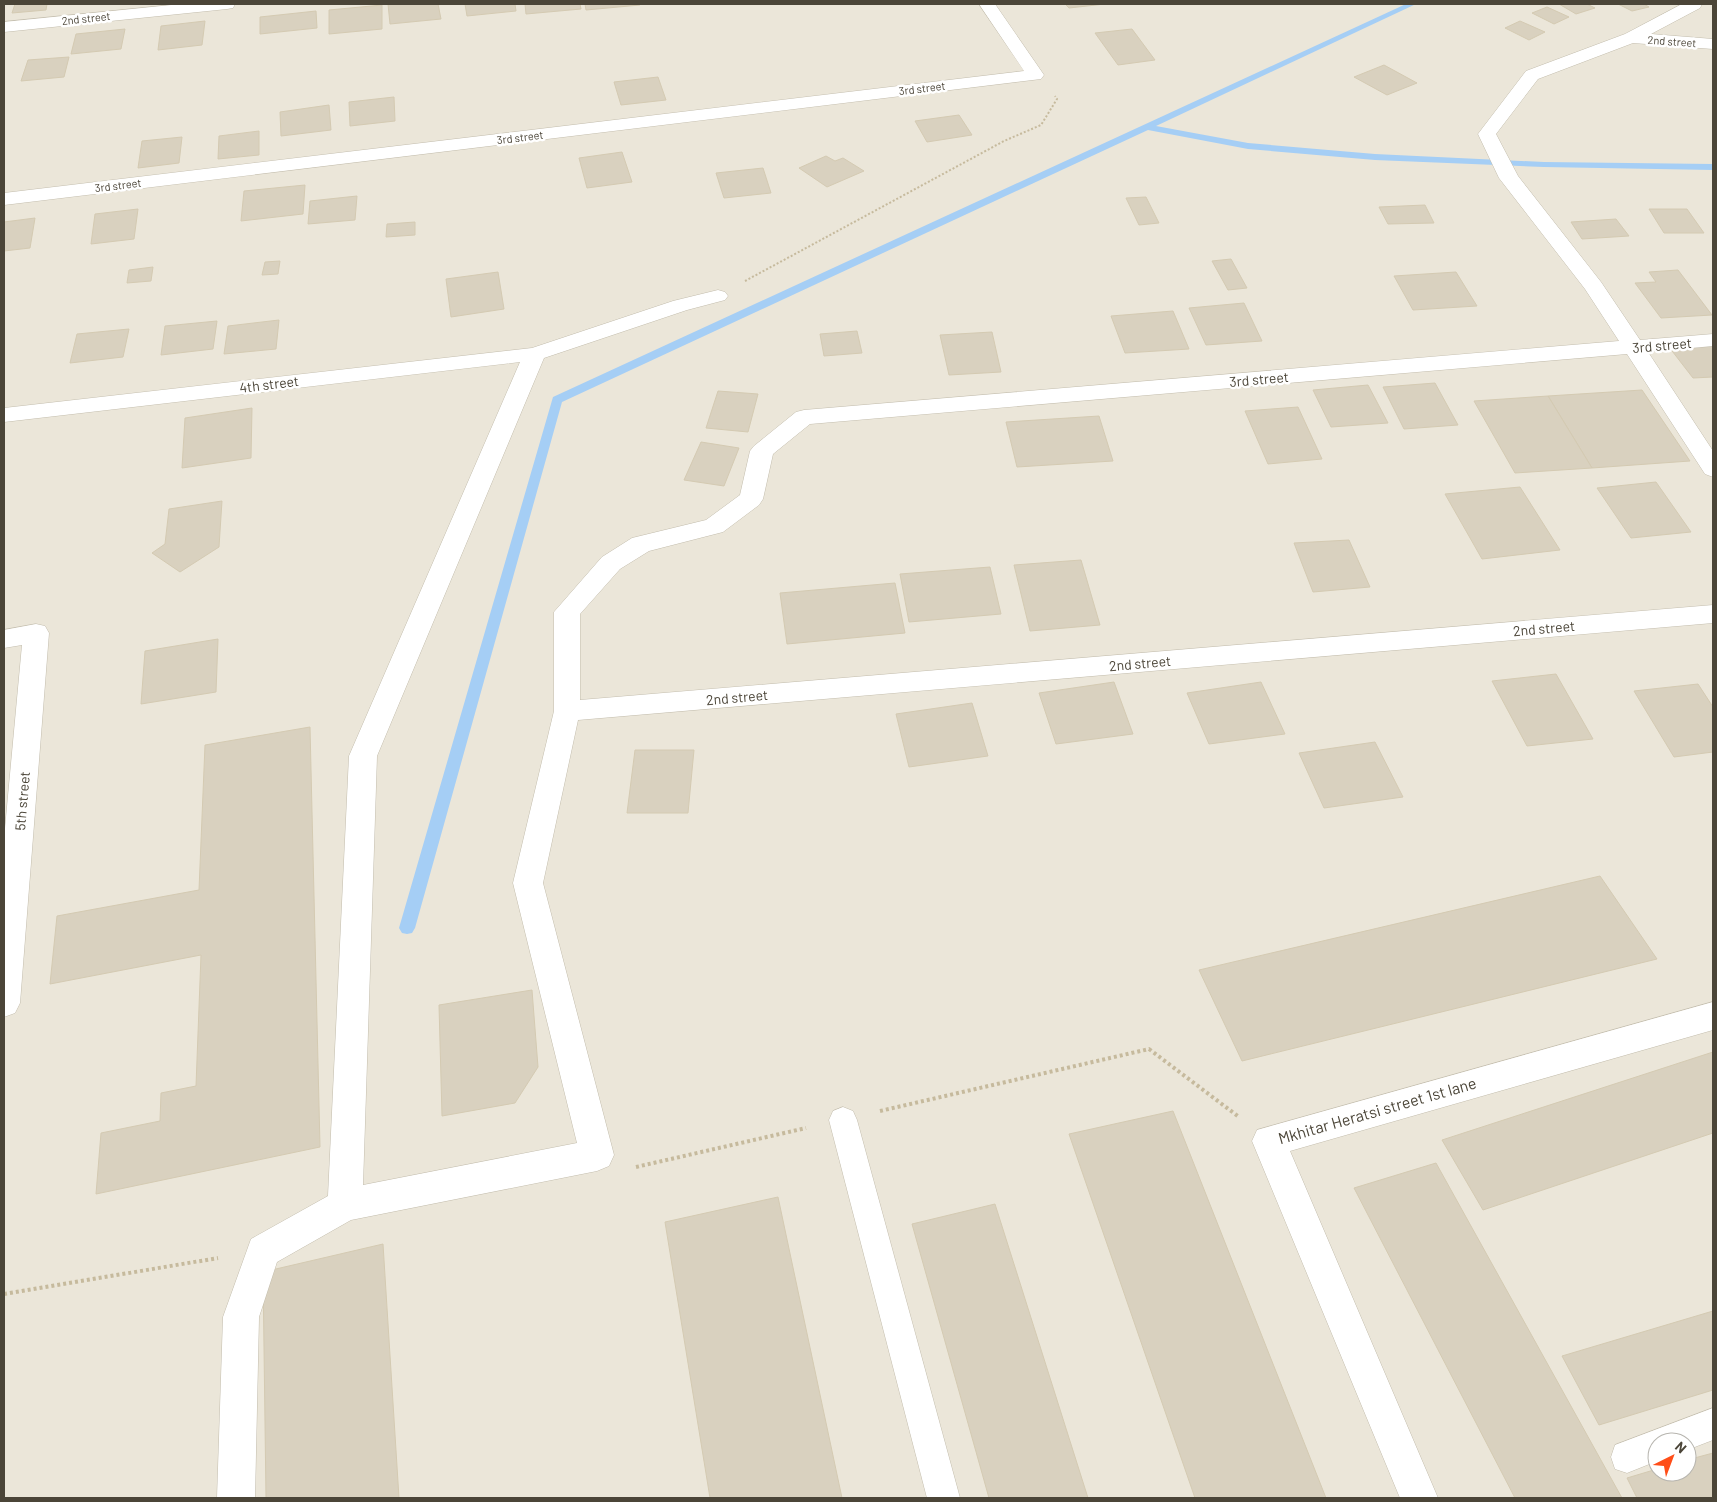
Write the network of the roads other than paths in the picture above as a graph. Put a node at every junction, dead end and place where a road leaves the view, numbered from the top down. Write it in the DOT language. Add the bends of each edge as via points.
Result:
graph roads {
  1 [pos="227,4"];
  2 [pos="986,4"];
  3 [pos="1694,4"];
  4 [pos="4,27"];
  5 [pos="1631,38"];
  6 [pos="1713,44"];
  7 [pos="4,199"];
  8 [pos="718,296"];
  9 [pos="1713,340"];
  10 [pos="1633,348"];
  11 [pos="535,354"];
  12 [pos="4,415"];
  13 [pos="1713,469"];
  14 [pos="1713,614"];
  15 [pos="4,639"];
  16 [pos="567,711"];
  17 [pos="4,1003"];
  18 [pos="1713,1016"];
  19 [pos="843,1120"];
  20 [pos="345,1205"];
  21 [pos="1713,1424"];
  22 [pos="1692,1432"];
  23 [pos="1647,1449"];
  24 [pos="1627,1457"];
  25 [pos="236,1498"];
  26 [pos="944,1498"];
  27 [pos="1419,1498"];
  1 -- 4 [label="street, 2nd street"];
  2 -- 7 [label="street, 3rd street" via="1036,75"];
  3 -- 5 [label="street"];
  5 -- 6 [label="street, 2nd street"];
  5 -- 10 [label="street" via="1532,75 1487,134 1509,178 1594,286"];
  8 -- 11 [label="street, 4th street" via="680,305"];
  9 -- 10 [label="street, 3rd street"];
  10 -- 13 [label="street"];
  10 -- 16 [label="street, 3rd street" via="804,417 762,451 751,499 714,526 641,544 611,563 568,612"];
  11 -- 12 [label="street, 4th street"];
  11 -- 20 [label="street" via="363,756"];
  14 -- 16 [label="street, 2nd street"];
  15 -- 17 [label="street, 5th street" via="36,632"];
  16 -- 20 [label="street" via="528,883 596,1155"];
  18 -- 27 [label="street, Mkhitar Heratsi street 1st lane" via="1269,1141"];
  19 -- 26 [label="lane"];
  20 -- 25 [label="street" via="263,1251 241,1317"];
  21 -- 22 [label="lane"];
  23 -- 24 [label="lane"];
}
